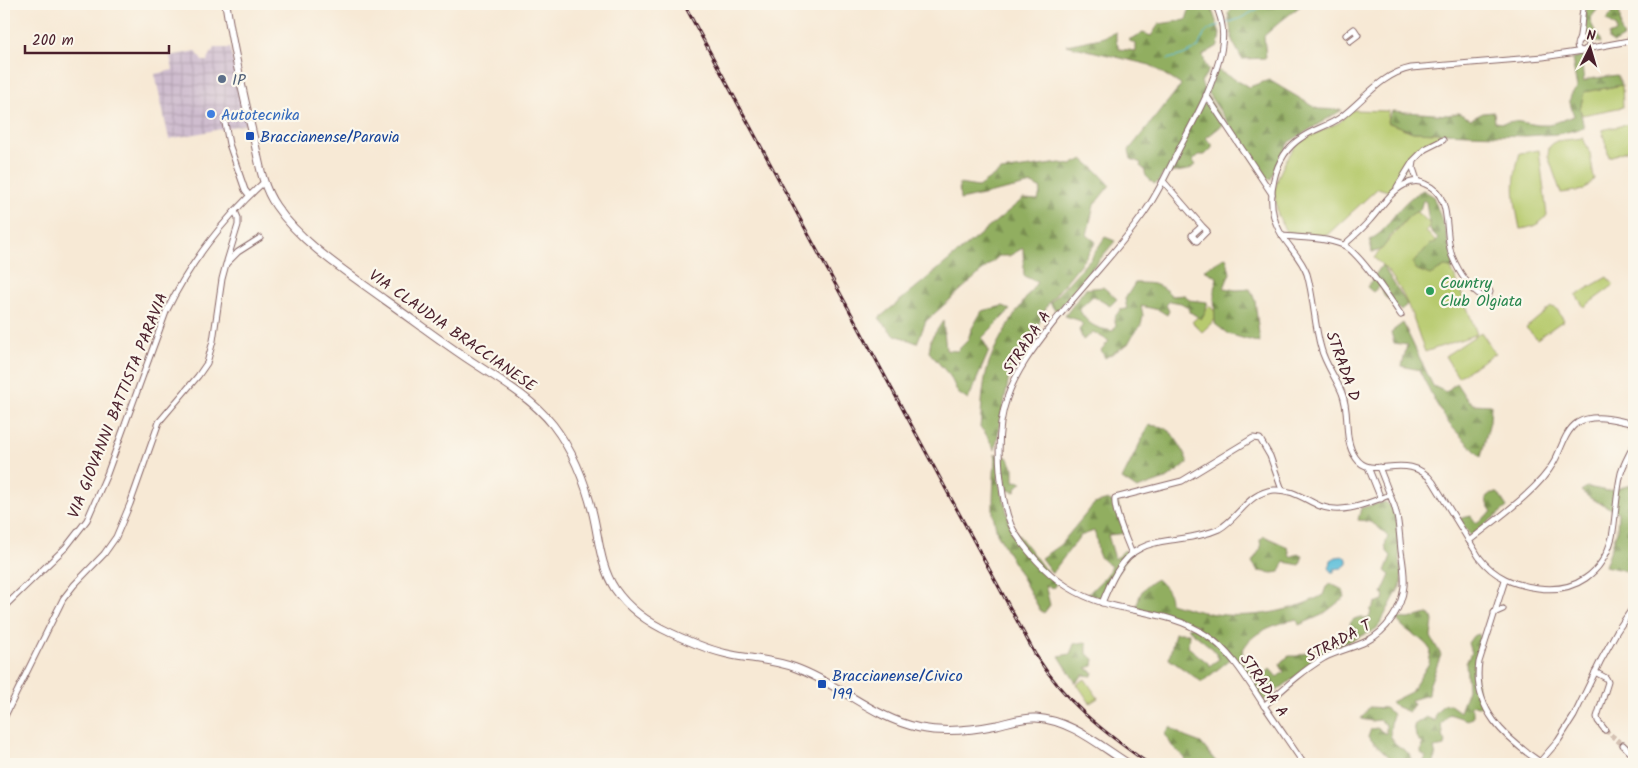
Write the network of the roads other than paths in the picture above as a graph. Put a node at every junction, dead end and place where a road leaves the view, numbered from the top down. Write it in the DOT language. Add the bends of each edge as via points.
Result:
graph roads {
  1 [pos="226,4"];
  2 [pos="1584,4"];
  3 [pos="1217,5"];
  4 [pos="1582,26"];
  5 [pos="1346,35"];
  6 [pos="1634,40"];
  7 [pos="1350,41"];
  8 [pos="1578,42"];
  9 [pos="1588,42"];
  10 [pos="1605,45"];
  11 [pos="1585,50"];
  12 [pos="1552,56"];
  13 [pos="1206,95"];
  14 [pos="224,123"];
  15 [pos="1443,140"];
  16 [pos="1411,168"];
  17 [pos="1417,180"];
  18 [pos="1163,181"];
  19 [pos="264,182"];
  20 [pos="1396,190"];
  21 [pos="249,195"];
  22 [pos="1272,195"];
  23 [pos="235,211"];
  24 [pos="1202,226"];
  25 [pos="1282,236"];
  26 [pos="260,238"];
  27 [pos="1344,245"];
  28 [pos="226,264"];
  29 [pos="1473,290"];
  30 [pos="1401,315"];
  31 [pos="1634,424"];
  32 [pos="1634,445"];
  33 [pos="1368,467"];
  34 [pos="1379,468"];
  35 [pos="1282,490"];
  36 [pos="1390,496"];
  37 [pos="1381,499"];
  38 [pos="1469,541"];
  39 [pos="1132,554"];
  40 [pos="1505,580"];
  41 [pos="1102,603"];
  42 [pos="1634,606"];
  43 [pos="4,607"];
  44 [pos="1503,609"];
  45 [pos="1494,613"];
  46 [pos="1595,672"];
  47 [pos="1264,706"];
  48 [pos="4,718"];
  49 [pos="1604,730"];
  50 [pos="1623,745"];
  51 [pos="1634,756"];
  52 [pos="1539,763"];
  53 [pos="1129,764"];
  54 [pos="1304,764"];
  1 -- 19 [label="main road, VIA CLAUDIA BRACCIANESE"];
  2 -- 4 [label="street"];
  3 -- 13 [label="street, STRADA A" via="1223,42"];
  4 -- 8 [label="street"];
  4 -- 9 [label="street"];
  5 -- 7 [label="street" via="1354,29 1358,35"];
  6 -- 10 [label="street, STRADA D"];
  8 -- 9 [label="street" via="1584,39"];
  8 -- 11 [label="street" via="1578,48"];
  8 -- 12 [label="street, STRADA D" via="1568,51"];
  9 -- 10 [label="street, STRADA D"];
  9 -- 11 [label="street"];
  10 -- 11 [label="street, STRADA D"];
  11 -- 12 [label="street, STRADA D"];
  12 -- 22 [label="street, STRADA D" via="1411,68 1393,74 1341,117 1294,143 1280,163"];
  13 -- 18 [label="street, STRADA A"];
  13 -- 22 [label="street, STRADA D"];
  14 -- 21 [label="street"];
  15 -- 16 [label="street" via="1425,149"];
  16 -- 17 [label="street"];
  16 -- 20 [label="street"];
  17 -- 20 [label="street"];
  17 -- 29 [label="street" via="1432,187 1441,198 1452,254 1464,280"];
  18 -- 24 [label="street"];
  18 -- 41 [label="street, STRADA A" via="1129,233 1028,355 1010,389 1003,411 999,453 1007,511 1013,528 1054,578 1081,595"];
  19 -- 21 [label="street, VIA GIOVANNI BATTISTA PARAVIA"];
  19 -- 53 [label="main road, VIA CLAUDIA BRACCIANESE" via="287,221 325,255 452,349 515,389 543,414 562,438 582,476 607,574 621,597 646,618 685,640 715,650 796,668 873,710 908,725 946,731 971,730 1027,718 1045,719 1075,730"];
  20 -- 27 [label="street"];
  21 -- 23 [label="street, VIA GIOVANNI BATTISTA PARAVIA"];
  22 -- 25 [label="street, STRADA D" via="1274,217"];
  23 -- 28 [label="street" via="238,224"];
  23 -- 43 [label="street, VIA GIOVANNI BATTISTA PARAVIA" via="196,262 166,312 107,474 86,520 66,547"];
  25 -- 27 [label="street" via="1328,240"];
  25 -- 33 [label="street, STRADA D" via="1306,274 1322,352 1345,401 1350,446 1356,459"];
  26 -- 28 [label="street"];
  27 -- 30 [label="street" via="1355,253"];
  28 -- 48 [label="street" via="214,340 207,363 159,422 119,532 104,554 63,599"];
  31 -- 38 [label="street" via="1598,418 1577,423 1544,477"];
  32 -- 40 [label="street" via="1622,470 1610,544 1592,573 1578,584 1558,589 1530,587"];
  33 -- 34 [label="street"];
  33 -- 37 [label="street"];
  34 -- 36 [label="street, STRADA T"];
  34 -- 38 [label="street" via="1405,465 1425,473"];
  35 -- 37 [label="street" via="1335,509 1354,508"];
  35 -- 39 [label="street" via="1254,497 1229,522 1214,531 1152,544"];
  35 -- 39 [label="street" via="1269,453 1261,439 1254,438 1184,480 1115,498"];
  36 -- 37 [label="street"];
  36 -- 47 [label="street, STRADA T" via="1398,518 1405,580 1403,595 1388,625 1367,641 1319,661"];
  38 -- 40 [label="street" via="1486,566"];
  39 -- 41 [label="street" via="1115,575"];
  40 -- 45 [label="street"];
  41 -- 47 [label="street, STRADA A" via="1171,618 1204,633 1231,657"];
  42 -- 46 [label="street"];
  44 -- 45 [label="street"];
  45 -- 52 [label="street" via="1479,662 1480,697 1500,730"];
  46 -- 49 [label="street" via="1608,682 1597,718"];
  46 -- 52 [label="street" via="1574,716"];
  47 -- 54 [label="street, STRADA A"];
  50 -- 51 [label="street"];
}
